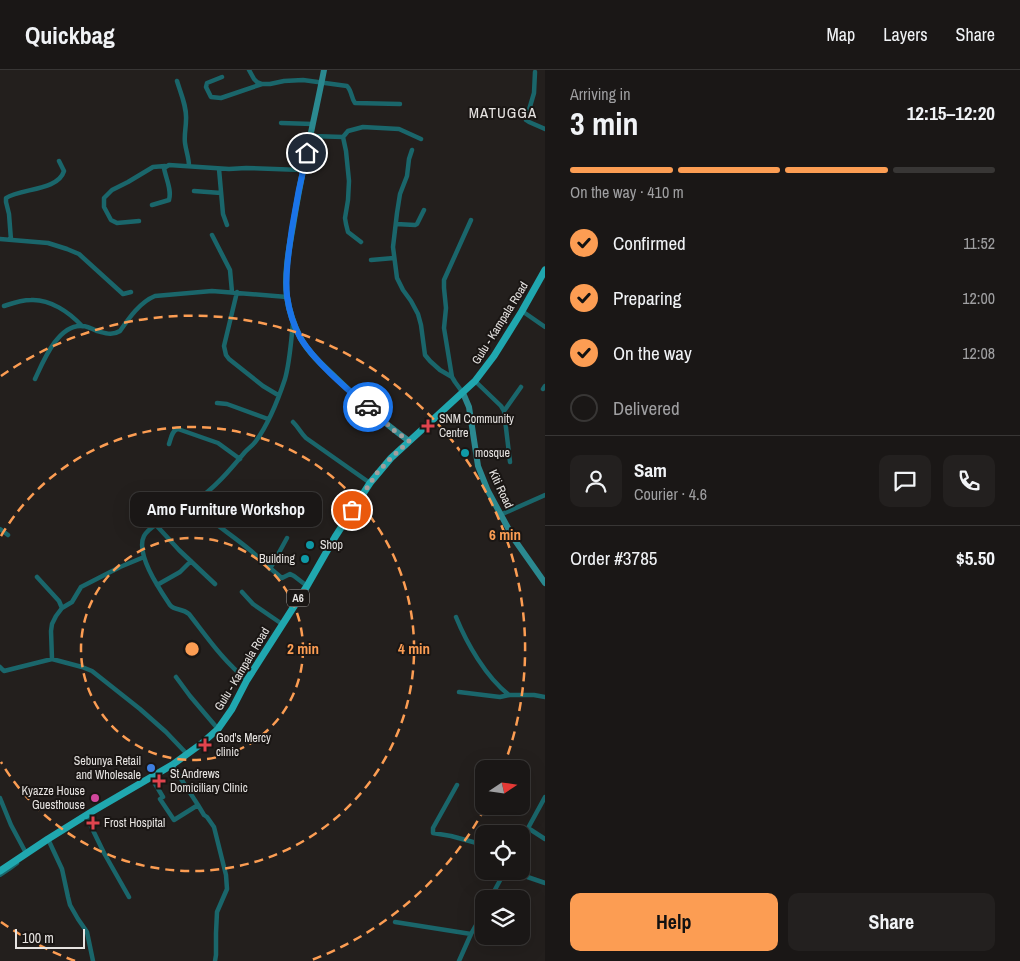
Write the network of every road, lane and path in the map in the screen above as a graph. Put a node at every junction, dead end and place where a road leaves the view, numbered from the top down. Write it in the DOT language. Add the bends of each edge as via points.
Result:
graph roads {
  1 [pos="249,70"];
  2 [pos="324,70"];
  3 [pos="534,72"];
  4 [pos="222,76"];
  5 [pos="177,82"];
  6 [pos="322,83"];
  7 [pos="262,84"];
  8 [pos="400,104"];
  9 [pos="281,123"];
  10 [pos="313,124"];
  11 [pos="545,129"];
  12 [pos="311,136"];
  13 [pos="343,137"];
  14 [pos="421,139"];
  15 [pos="412,150"];
  16 [pos="59,160"];
  17 [pos="167,166"];
  18 [pos="189,166"];
  19 [pos="219,169"];
  20 [pos="302,170"];
  21 [pos="194,191"];
  22 [pos="221,193"];
  23 [pos="152,205"];
  24 [pos="424,210"];
  25 [pos="470,220"];
  26 [pos="139,221"];
  27 [pos="396,224"];
  28 [pos="227,225"];
  29 [pos="212,235"];
  30 [pos="0,239"];
  31 [pos="11,240"];
  32 [pos="362,242"];
  33 [pos="394,258"];
  34 [pos="371,260"];
  35 [pos="545,270"];
  36 [pos="131,292"];
  37 [pos="235,292"];
  38 [pos="287,297"];
  39 [pos="4,306"];
  40 [pos="522,311"];
  41 [pos="293,321"];
  42 [pos="82,326"];
  43 [pos="545,327"];
  44 [pos="452,377"];
  45 [pos="35,379"];
  46 [pos="475,381"];
  47 [pos="521,387"];
  48 [pos="463,393"];
  49 [pos="278,395"];
  50 [pos="217,403"];
  51 [pos="504,411"];
  52 [pos="268,419"];
  53 [pos="293,422"];
  54 [pos="409,441"];
  55 [pos="169,444"];
  56 [pos="240,459"];
  57 [pos="510,462"];
  58 [pos="370,483"];
  59 [pos="545,495"];
  60 [pos="192,503"];
  61 [pos="500,515"];
  62 [pos="156,525"];
  63 [pos="0,529"];
  64 [pos="8,535"];
  65 [pos="287,538"];
  66 [pos="144,556"];
  67 [pos="191,561"];
  68 [pos="270,569"];
  69 [pos="37,577"];
  70 [pos="545,583"];
  71 [pos="215,584"];
  72 [pos="157,585"];
  73 [pos="306,586"];
  74 [pos="242,592"];
  75 [pos="62,608"];
  76 [pos="456,617"];
  77 [pos="282,624"];
  78 [pos="52,659"];
  79 [pos="0,667"];
  80 [pos="176,677"];
  81 [pos="247,680"];
  82 [pos="459,692"];
  83 [pos="509,695"];
  84 [pos="545,697"];
  85 [pos="218,728"];
  86 [pos="187,754"];
  87 [pos="172,765"];
  88 [pos="151,777"];
  89 [pos="457,785"];
  90 [pos="545,797"];
  91 [pos="0,798"];
  92 [pos="198,805"];
  93 [pos="90,813"];
  94 [pos="530,825"];
  95 [pos="530,829"];
  96 [pos="48,839"];
  97 [pos="545,839"];
  98 [pos="475,843"];
  99 [pos="24,855"];
  100 [pos="0,871"];
  101 [pos="0,875"];
  102 [pos="530,878"];
  103 [pos="545,883"];
  104 [pos="129,897"];
  105 [pos="396,922"];
  106 [pos="475,927"];
  107 [pos="471,934"];
  108 [pos="93,961"];
  109 [pos="215,961"];
  110 [pos="459,961"];
  1 -- 7 [label="street"];
  2 -- 6 [label="street"];
  3 -- 11 [label="street" via="534,93 526,120"];
  4 -- 7 [label="street" via="207,83 210,97 222,98"];
  5 -- 18 [label="street" via="185,108 184,132"];
  6 -- 7 [label="street" via="303,80"];
  6 -- 8 [label="street" via="347,86 355,103"];
  6 -- 10 [label="street"];
  9 -- 10 [label="street"];
  10 -- 12 [label="street"];
  12 -- 13 [label="street"];
  12 -- 20 [label="street"];
  13 -- 14 [label="street" via="348,131 363,127 399,129"];
  13 -- 32 [label="street" via="349,180 346,224 348,232"];
  15 -- 27 [label="street" via="398,201"];
  16 -- 31 [label="street" via="63,176 46,186 6,198"];
  17 -- 18 [label="street"];
  17 -- 23 [label="street" via="164,168 169,200"];
  17 -- 26 [label="street" via="152,168 112,190 104,198 104,207 111,220 117,223"];
  18 -- 19 [label="street"];
  19 -- 20 [label="street"];
  19 -- 22 [label="street"];
  20 -- 38 [label="street" via="288,259"];
  21 -- 22 [label="street"];
  22 -- 28 [label="street"];
  24 -- 27 [label="street" via="415,225"];
  25 -- 44 [label="street" via="444,280 444,328"];
  27 -- 33 [label="street"];
  29 -- 37 [label="street" via="230,270"];
  30 -- 31 [label="street"];
  31 -- 36 [label="street" via="48,243 79,254 123,294"];
  33 -- 34 [label="street"];
  33 -- 44 [label="street" via="397,278 422,325 425,355"];
  35 -- 40 [label="main road, Gulu - Kampala Road / A6"];
  37 -- 38 [label="street"];
  37 -- 42 [label="street" via="212,291 148,298 116,333 108,334"];
  37 -- 49 [label="street" via="224,346 226,355"];
  38 -- 41 [label="street"];
  39 -- 42 [label="street" via="41,300 64,310"];
  40 -- 43 [label="street"];
  40 -- 46 [label="main road, Gulu - Kampala Road / A6"];
  41 -- 49 [label="street" via="285,378"];
  41 -- 54 [label="street" via="311,353 379,418"];
  42 -- 45 [label="street" via="66,331 57,339"];
  44 -- 48 [label="street"];
  46 -- 48 [label="main road, Gulu - Kampala Road / A6"];
  46 -- 51 [label="street"];
  47 -- 51 [label="street"];
  48 -- 54 [label="main road, Gulu - Kampala Road / A6"];
  48 -- 61 [label="street, Kiti Road" via="469,407 478,466"];
  49 -- 52 [label="street"];
  50 -- 52 [label="street"];
  51 -- 57 [label="street"];
  52 -- 56 [label="street" via="255,442"];
  53 -- 58 [label="street" via="306,438"];
  54 -- 58 [label="main road, Gulu - Kampala Road / A6"];
  55 -- 56 [label="street" via="178,429 218,443"];
  56 -- 60 [label="street"];
  58 -- 73 [label="main road, Gulu - Kampala Road / A6"];
  59 -- 61 [label="street"];
  60 -- 62 [label="street"];
  60 -- 68 [label="street"];
  61 -- 70 [label="street, Kiti Road"];
  62 -- 66 [label="street" via="144,537"];
  62 -- 67 [label="street"];
  63 -- 64 [label="street"];
  65 -- 68 [label="street"];
  66 -- 72 [label="street"];
  66 -- 75 [label="street" via="81,587 72,602"];
  67 -- 71 [label="street"];
  67 -- 72 [label="street" via="180,572"];
  68 -- 73 [label="street" via="282,578 290,574"];
  69 -- 75 [label="street" via="60,601"];
  72 -- 81 [label="street" via="172,608 185,610 218,652"];
  73 -- 77 [label="main road, Gulu - Kampala Road / A6"];
  74 -- 77 [label="street"];
  75 -- 78 [label="street" via="52,624"];
  76 -- 83 [label="street" via="497,686"];
  77 -- 81 [label="main road, Gulu - Kampala Road / A6"];
  78 -- 79 [label="street" via="13,670 4,671"];
  78 -- 86 [label="street" via="92,671 140,708"];
  80 -- 85 [label="street"];
  81 -- 85 [label="main road, Gulu - Kampala Road / A6"];
  82 -- 83 [label="street" via="500,697"];
  83 -- 84 [label="street"];
  85 -- 86 [label="main road, Gulu - Kampala Road / A6"];
  86 -- 87 [label="main road, Gulu - Kampala Road / A6"];
  87 -- 88 [label="main road, Gulu - Kampala Road / A6"];
  87 -- 92 [label="street"];
  88 -- 92 [label="street" via="174,820"];
  88 -- 93 [label="main road, Gulu - Kampala Road / A6"];
  89 -- 98 [label="street" via="432,831"];
  90 -- 94 [label="street"];
  91 -- 99 [label="street"];
  92 -- 109 [label="street" via="214,826 226,875 227,889 217,912"];
  93 -- 96 [label="main road, Gulu - Kampala Road / A6"];
  93 -- 104 [label="street" via="88,820"];
  95 -- 97 [label="street"];
  96 -- 99 [label="main road, Gulu - Kampala Road / A6"];
  96 -- 108 [label="street" via="65,878 70,905 87,932"];
  99 -- 100 [label="main road, Gulu - Kampala Road / A6"];
  99 -- 101 [label="street"];
  102 -- 103 [label="street"];
  105 -- 107 [label="street"];
  106 -- 107 [label="street"];
  107 -- 110 [label="street"];
}
